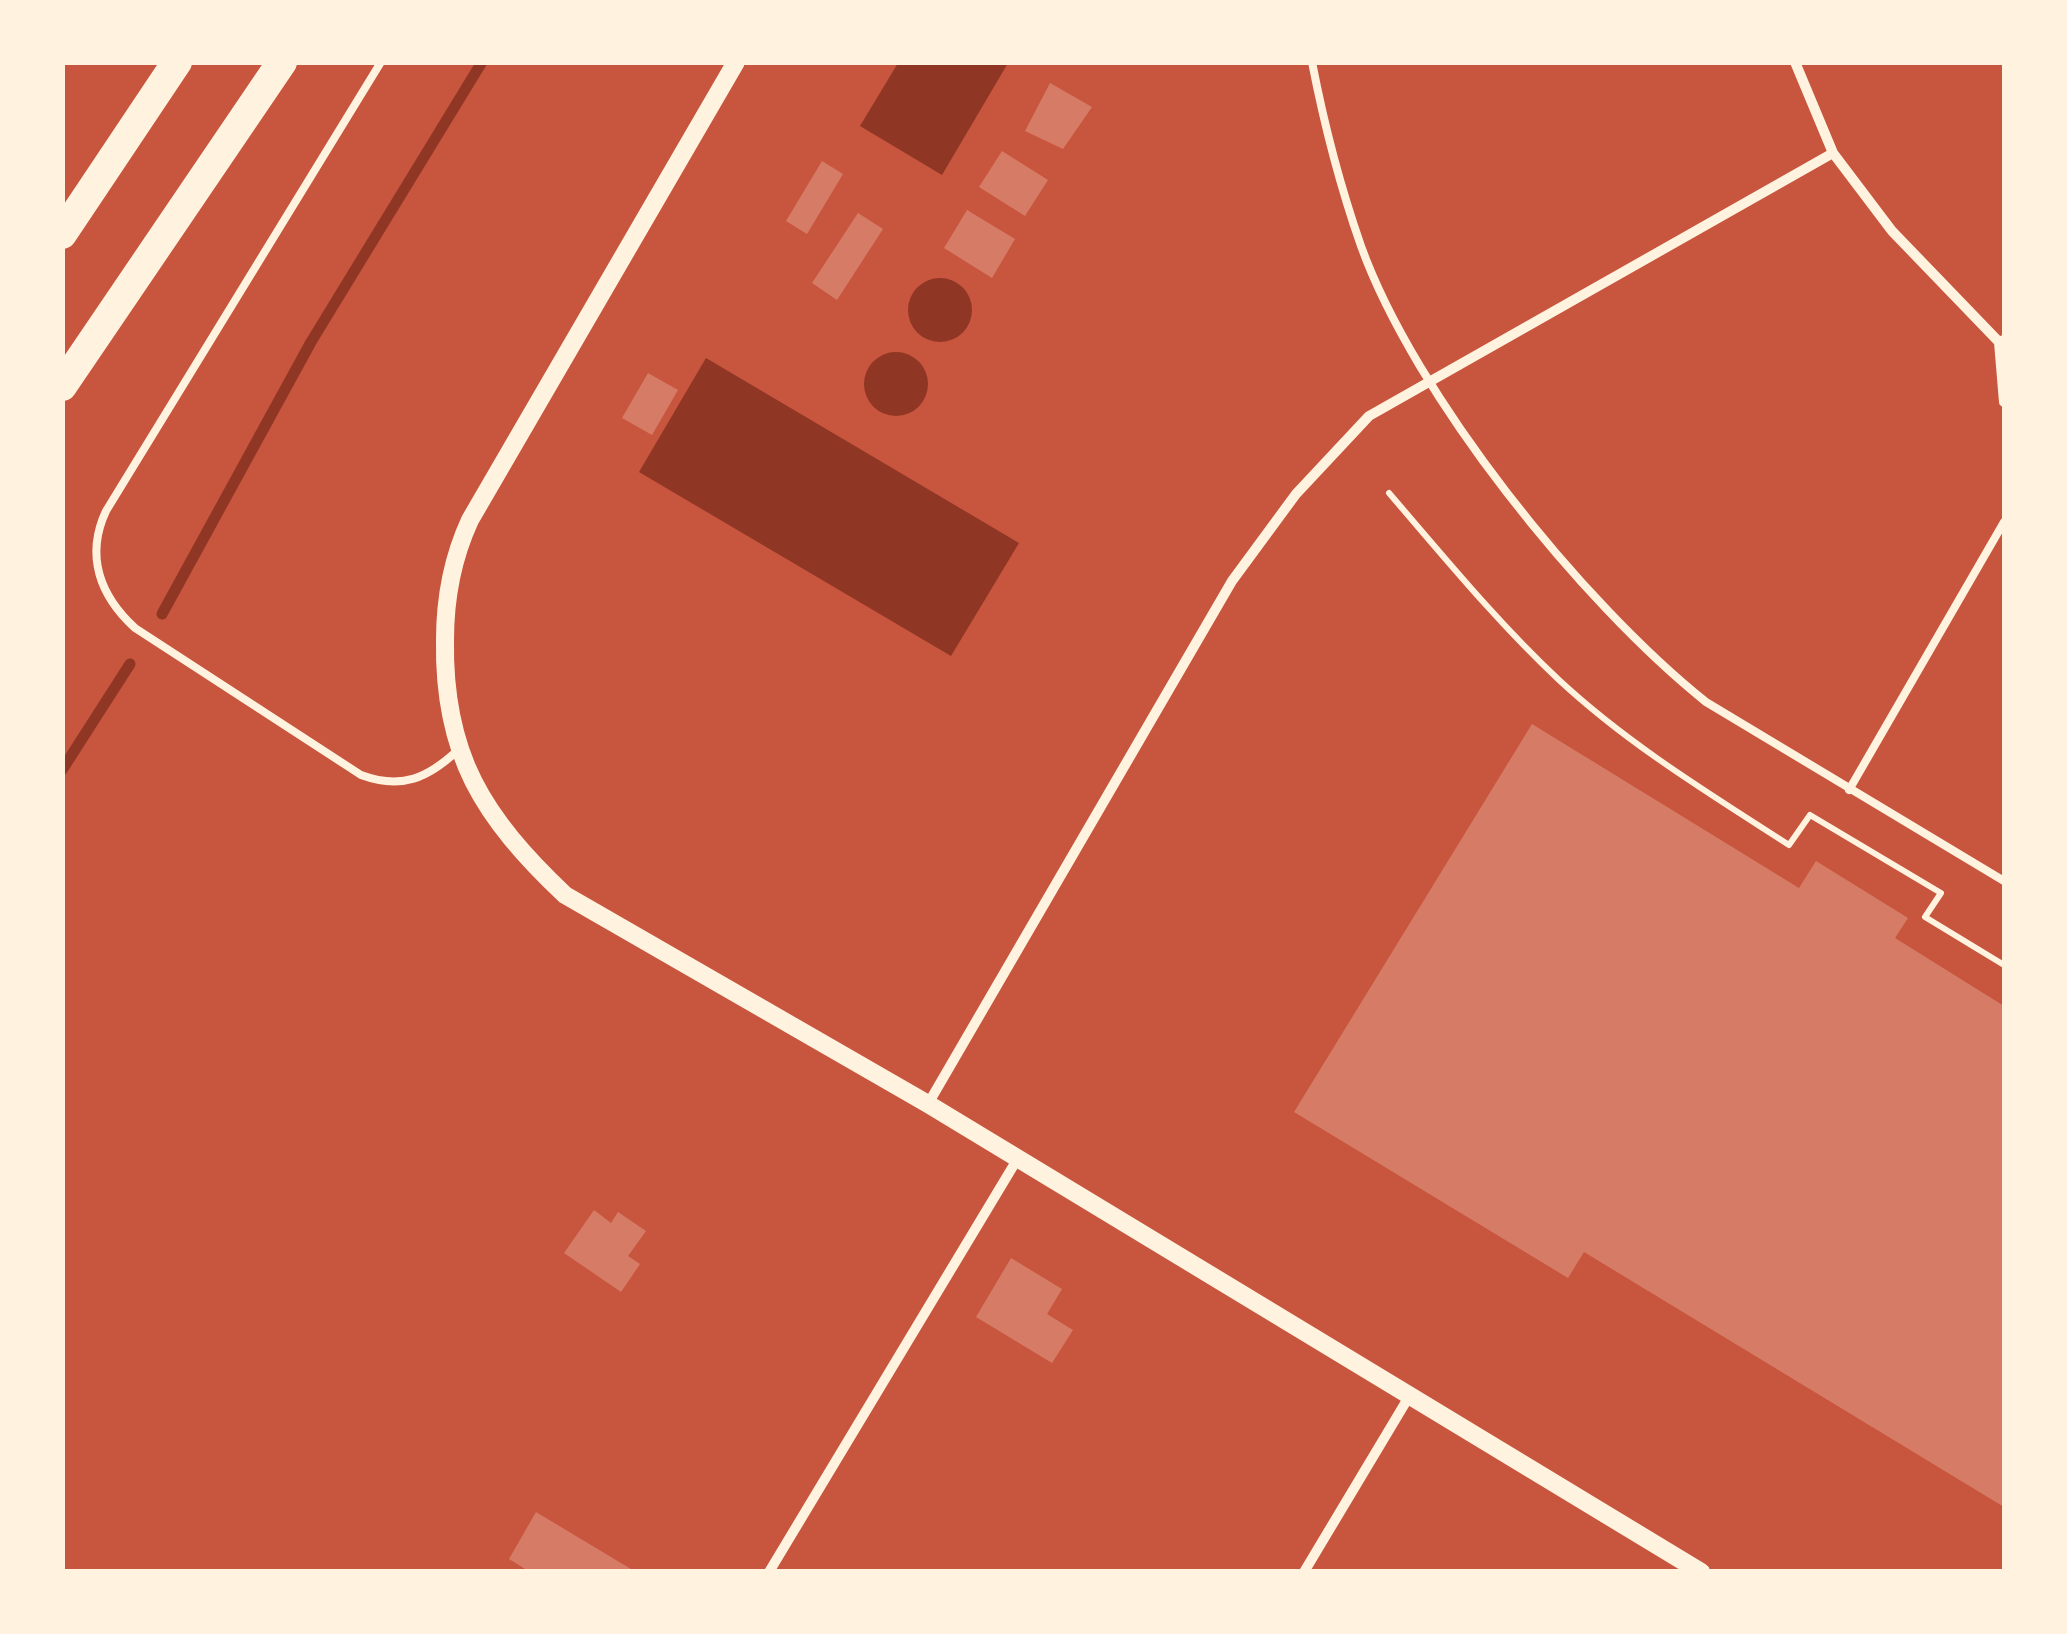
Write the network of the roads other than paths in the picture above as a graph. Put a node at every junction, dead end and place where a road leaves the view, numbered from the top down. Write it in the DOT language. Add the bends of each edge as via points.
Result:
graph roads {
  1 [pos="177,62"];
  2 [pos="282,62"];
  3 [pos="381,62"];
  4 [pos="736,62"];
  5 [pos="1312,62"];
  6 [pos="1795,62"];
  7 [pos="1833,153"];
  8 [pos="62,234"];
  9 [pos="2002,341"];
  10 [pos="1430,379"];
  11 [pos="62,386"];
  12 [pos="2004,402"];
  13 [pos="2004,522"];
  14 [pos="458,750"];
  15 [pos="1849,790"];
  16 [pos="2004,882"];
  17 [pos="928,1104"];
  18 [pos="1018,1158"];
  19 [pos="1410,1395"];
  20 [pos="769,1572"];
  21 [pos="1304,1572"];
  22 [pos="1701,1572"];
  1 -- 8 [label="highway"];
  2 -- 11 [label="highway"];
  3 -- 14 [label="lane" via="106,511 96,539 98,572 112,603 135,628 361,775 412,781"];
  4 -- 14 [label="street" via="464,534 445,601 444,692"];
  5 -- 10 [label="lane" via="1362,248"];
  6 -- 7 [label="street"];
  7 -- 9 [label="street" via="1892,230"];
  7 -- 10 [label="street"];
  9 -- 12 [label="street"];
  10 -- 15 [label="lane" via="1596,600 1663,668"];
  10 -- 17 [label="street" via="1369,416 1296,494 1232,581"];
  13 -- 15 [label="lane"];
  14 -- 17 [label="street" via="517,850 565,894"];
  15 -- 16 [label="lane"];
  17 -- 18 [label="street"];
  18 -- 19 [label="street"];
  18 -- 20 [label="street"];
  19 -- 21 [label="street"];
  19 -- 22 [label="street"];
}
